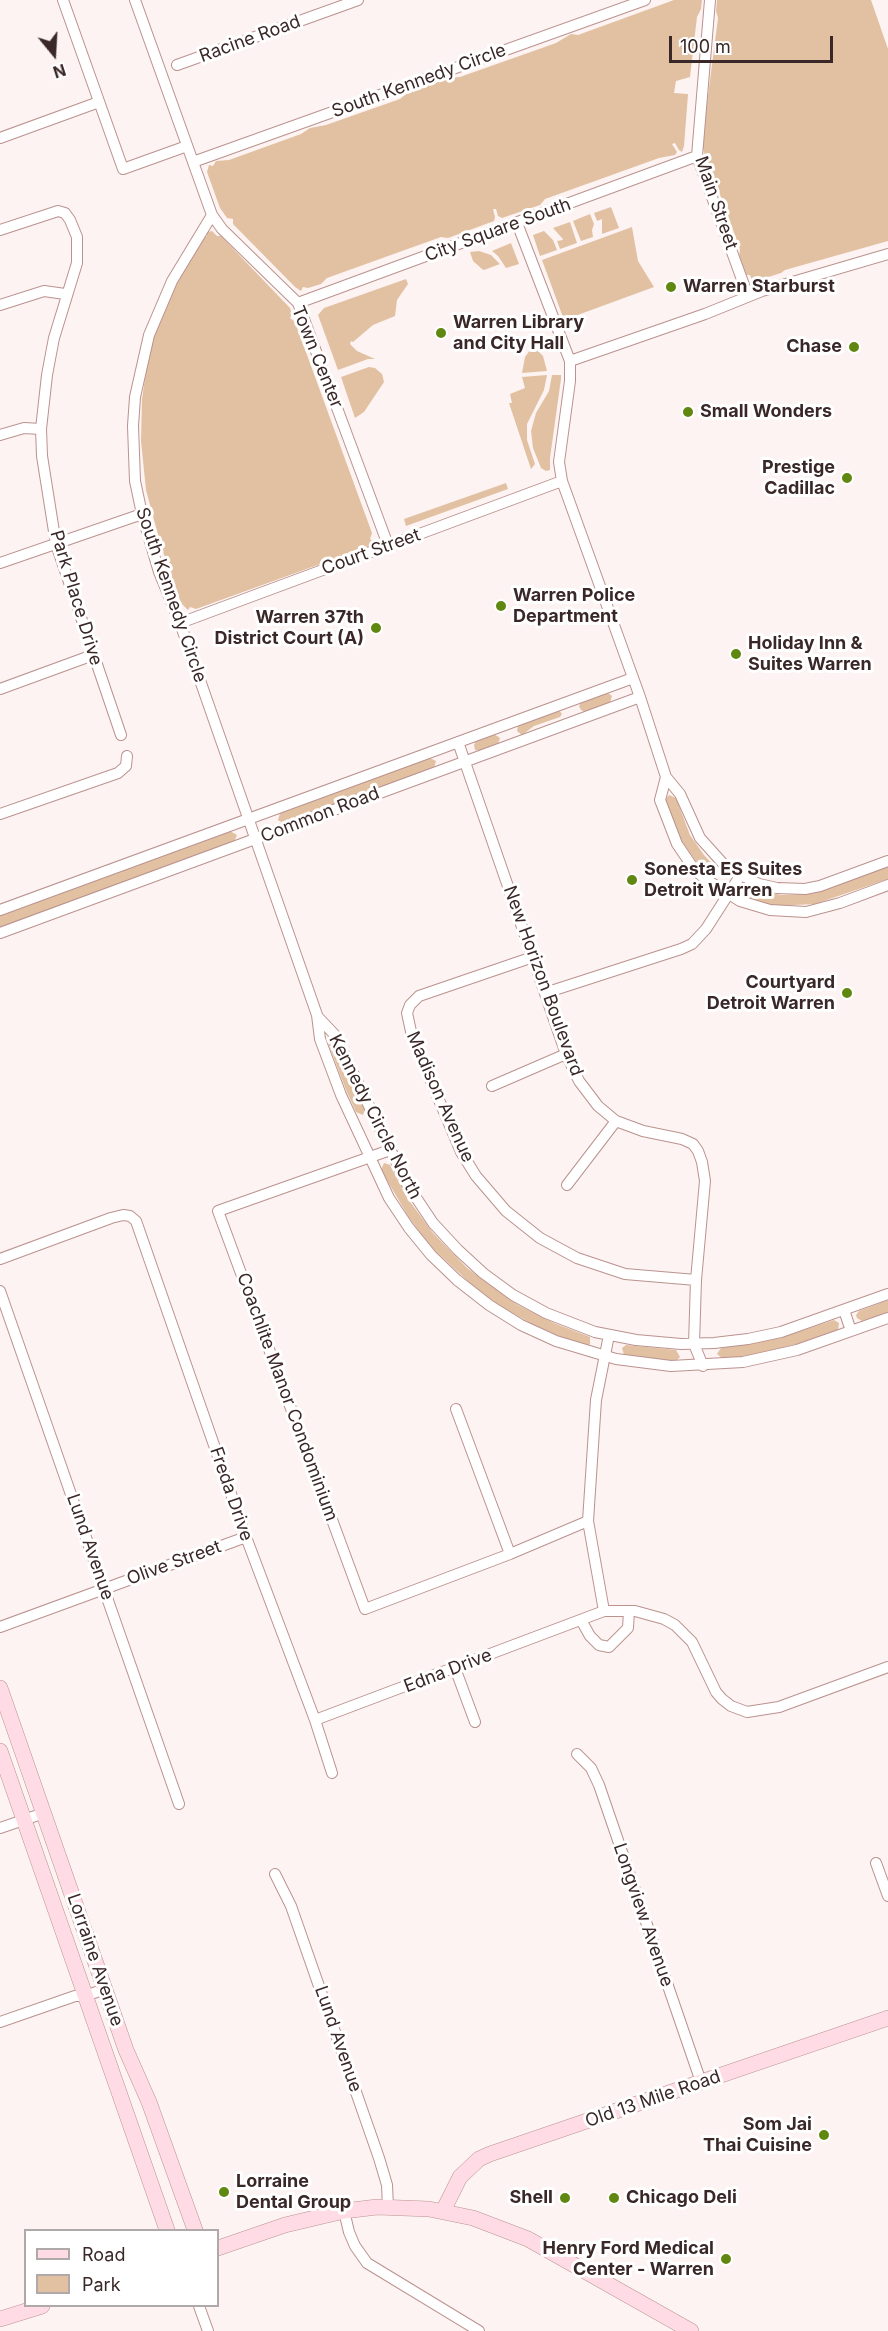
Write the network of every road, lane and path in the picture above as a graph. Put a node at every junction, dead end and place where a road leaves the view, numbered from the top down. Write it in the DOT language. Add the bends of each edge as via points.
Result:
graph roads {
  1 [pos="63,0"];
  2 [pos="135,0"];
  3 [pos="357,0"];
  4 [pos="645,0"];
  5 [pos="710,0"];
  6 [pos="177,65"];
  7 [pos="99,102"];
  8 [pos="0,138"];
  9 [pos="187,146"];
  10 [pos="697,156"];
  11 [pos="193,162"];
  12 [pos="212,215"];
  13 [pos="517,223"];
  14 [pos="0,230"];
  15 [pos="888,254"];
  16 [pos="65,294"];
  17 [pos="748,296"];
  18 [pos="298,303"];
  19 [pos="0,305"];
  20 [pos="570,361"];
  21 [pos="41,429"];
  22 [pos="0,435"];
  23 [pos="562,481"];
  24 [pos="142,514"];
  25 [pos="56,544"];
  26 [pos="388,545"];
  27 [pos="0,563"];
  28 [pos="180,623"];
  29 [pos="93,655"];
  30 [pos="633,678"];
  31 [pos="0,689"];
  32 [pos="640,697"];
  33 [pos="121,735"];
  34 [pos="458,742"];
  35 [pos="127,756"];
  36 [pos="465,761"];
  37 [pos="666,777"];
  38 [pos="0,814"];
  39 [pos="248,819"];
  40 [pos="255,840"];
  41 [pos="888,861"];
  42 [pos="740,876"];
  43 [pos="888,885"];
  44 [pos="728,895"];
  45 [pos="0,910"];
  46 [pos="0,933"];
  47 [pos="533,957"];
  48 [pos="545,993"];
  49 [pos="316,1016"];
  50 [pos="566,1054"];
  51 [pos="492,1086"];
  52 [pos="616,1121"];
  53 [pos="390,1150"];
  54 [pos="370,1158"];
  55 [pos="567,1185"];
  56 [pos="0,1259"];
  57 [pos="696,1280"];
  58 [pos="0,1291"];
  59 [pos="888,1294"];
  60 [pos="844,1310"];
  61 [pos="888,1318"];
  62 [pos="851,1331"];
  63 [pos="609,1335"];
  64 [pos="694,1344"];
  65 [pos="603,1356"];
  66 [pos="703,1366"];
  67 [pos="456,1409"];
  68 [pos="588,1521"];
  69 [pos="246,1537"];
  70 [pos="510,1554"];
  71 [pos="104,1588"];
  72 [pos="604,1611"];
  73 [pos="629,1611"];
  74 [pos="581,1620"];
  75 [pos="0,1627"];
  76 [pos="888,1667"];
  77 [pos="455,1668"];
  78 [pos="0,1688"];
  79 [pos="315,1720"];
  80 [pos="475,1722"];
  81 [pos="0,1751"];
  82 [pos="577,1754"];
  83 [pos="332,1773"];
  84 [pos="179,1804"];
  85 [pos="44,1813"];
  86 [pos="24,1820"];
  87 [pos="0,1828"];
  88 [pos="876,1863"];
  89 [pos="275,1874"];
  90 [pos="888,1896"];
  91 [pos="105,1989"];
  92 [pos="85,1996"];
  93 [pos="888,2018"];
  94 [pos="0,2022"];
  95 [pos="701,2082"];
  96 [pos="156,2119"];
  97 [pos="131,2127"];
  98 [pos="388,2207"];
  99 [pos="344,2211"];
  100 [pos="443,2211"];
  101 [pos="167,2229"];
  102 [pos="195,2229"];
  103 [pos="219,2248"];
  104 [pos="39,2307"];
  105 [pos="199,2307"];
  106 [pos="0,2319"];
  107 [pos="460,2320"];
  108 [pos="208,2331"];
  109 [pos="455,2331"];
  110 [pos="479,2331"];
  111 [pos="691,2331"];
  1 -- 7 [label="street"];
  2 -- 9 [label="street, Town Center"];
  3 -- 6 [label="street, Racine Road"];
  4 -- 11 [label="street, South Kennedy Circle"];
  5 -- 10 [label="street, Main Street"];
  7 -- 8 [label="street"];
  7 -- 9 [label="street" via="123,169"];
  9 -- 11 [label="street, Town Center"];
  10 -- 13 [label="street, City Square South"];
  10 -- 17 [label="street, Main Street"];
  11 -- 12 [label="street, Town Center"];
  12 -- 18 [label="street, Town Center"];
  12 -- 24 [label="street, South Kennedy Circle" via="159,309 138,379 134,461"];
  13 -- 18 [label="street, City Square South"];
  13 -- 20 [label="street"];
  14 -- 16 [label="street, Park Place Drive" via="48,213 65,213 74,228 78,249"];
  15 -- 17 [label="street"];
  16 -- 19 [label="street" via="44,291"];
  16 -- 21 [label="street, Park Place Drive" via="47,375"];
  17 -- 20 [label="street"];
  18 -- 26 [label="street, Town Center"];
  20 -- 23 [label="street" via="559,462"];
  21 -- 22 [label="street" via="24,428"];
  21 -- 25 [label="street, Park Place Drive"];
  23 -- 26 [label="street, Court Street"];
  23 -- 30 [label="street"];
  24 -- 25 [label="street"];
  24 -- 28 [label="street, South Kennedy Circle" via="159,572"];
  25 -- 27 [label="street"];
  25 -- 29 [label="street, Park Place Drive"];
  26 -- 28 [label="street, Court Street"];
  28 -- 39 [label="street, South Kennedy Circle"];
  29 -- 31 [label="street"];
  29 -- 33 [label="street, Park Place Drive"];
  30 -- 32 [label="street"];
  30 -- 34 [label="street, Common Road"];
  32 -- 36 [label="street, Common Road"];
  32 -- 37 [label="street"];
  34 -- 36 [label="street, New Horizon Boulevard"];
  34 -- 39 [label="street, Common Road"];
  35 -- 38 [label="street" via="126,766 118,773"];
  36 -- 40 [label="street, Common Road"];
  36 -- 47 [label="street, New Horizon Boulevard"];
  37 -- 42 [label="street" via="680,794 707,848"];
  37 -- 44 [label="street" via="660,800 677,844 694,868"];
  39 -- 40 [label="street, South Kennedy Circle"];
  39 -- 45 [label="street, Common Road"];
  40 -- 46 [label="street, Common Road"];
  40 -- 49 [label="street, Kennedy Circle North"];
  41 -- 42 [label="street" via="805,889 777,888"];
  42 -- 44 [label="street"];
  43 -- 44 [label="street" via="806,912 770,910"];
  44 -- 48 [label="street" via="692,944"];
  47 -- 48 [label="street, New Horizon Boulevard"];
  47 -- 57 [label="street, Madison Avenue" via="418,996 407,1013 412,1036 461,1152 506,1211 540,1238 577,1258 625,1274"];
  48 -- 50 [label="street, New Horizon Boulevard"];
  49 -- 53 [label="street, Kennedy Circle North" via="334,1034"];
  49 -- 54 [label="street, Kennedy Circle North" via="333,1074"];
  50 -- 51 [label="street"];
  50 -- 52 [label="street, New Horizon Boulevard" via="587,1094"];
  52 -- 55 [label="street"];
  52 -- 57 [label="street, New Horizon Boulevard" via="682,1139 698,1151 705,1181"];
  53 -- 54 [label="street, Coachlite Manor Condominium"];
  53 -- 63 [label="street, Kennedy Circle North" via="416,1199 469,1262 529,1304"];
  54 -- 65 [label="street, Kennedy Circle North" via="399,1214 457,1280 521,1325"];
  54 -- 70 [label="street, Coachlite Manor Condominium" via="218,1211 366,1609"];
  56 -- 69 [label="street, Freda Drive" via="111,1218 130,1216 136,1221"];
  57 -- 64 [label="street, New Horizon Boulevard"];
  58 -- 71 [label="street, Lund Avenue"];
  59 -- 60 [label="street, Kennedy Circle North"];
  60 -- 62 [label="street"];
  60 -- 64 [label="street, Kennedy Circle North" via="765,1336"];
  61 -- 62 [label="street, Kennedy Circle North"];
  62 -- 66 [label="street, Kennedy Circle North" via="780,1355"];
  63 -- 64 [label="street, Kennedy Circle North" via="654,1343"];
  63 -- 65 [label="street"];
  64 -- 66 [label="street, New Horizon Boulevard"];
  65 -- 66 [label="street, Kennedy Circle North" via="650,1365"];
  65 -- 68 [label="street" via="592,1434"];
  67 -- 70 [label="street"];
  68 -- 70 [label="street, Coachlite Manor Condominium"];
  68 -- 72 [label="street"];
  69 -- 71 [label="street, Olive Street"];
  69 -- 79 [label="street, Freda Drive"];
  71 -- 75 [label="street, Olive Street"];
  71 -- 84 [label="street, Lund Avenue"];
  72 -- 73 [label="street"];
  72 -- 74 [label="street, Edna Drive"];
  73 -- 74 [label="street" via="628,1628 609,1647 599,1645"];
  73 -- 76 [label="street" via="675,1625 692,1642 716,1692 731,1706 747,1712 779,1707"];
  74 -- 77 [label="street, Edna Drive"];
  77 -- 79 [label="street, Edna Drive"];
  77 -- 80 [label="street"];
  78 -- 85 [label="street, Lorraine Avenue"];
  79 -- 83 [label="street, Freda Drive"];
  81 -- 86 [label="street, Lorraine Avenue"];
  82 -- 95 [label="street, Longview Avenue" via="591,1768 599,1785"];
  85 -- 86 [label="street"];
  85 -- 91 [label="street, Lorraine Avenue"];
  86 -- 87 [label="street"];
  86 -- 92 [label="street, Lorraine Avenue"];
  88 -- 90 [label="street"];
  89 -- 98 [label="street, Lund Avenue" via="291,1906 380,2158"];
  91 -- 92 [label="street"];
  91 -- 96 [label="street, Lorraine Avenue" via="130,2063"];
  92 -- 94 [label="street"];
  92 -- 97 [label="street, Lorraine Avenue"];
  93 -- 95 [label="street, Old 13 Mile Road"];
  95 -- 100 [label="street, Old 13 Mile Road" via="479,2160 459,2177"];
  96 -- 97 [label="street" via="145,2126"];
  96 -- 102 [label="street, Lorraine Avenue"];
  97 -- 101 [label="street, Lorraine Avenue"];
  98 -- 99 [label="street"];
  98 -- 100 [label="street"];
  99 -- 103 [label="street"];
  99 -- 107 [label="street" via="354,2246 367,2263"];
  100 -- 111 [label="street" via="493,2224 528,2239"];
  104 -- 106 [label="street"];
  105 -- 108 [label="street"];
  107 -- 109 [label="street"];
  107 -- 110 [label="street"];
}
